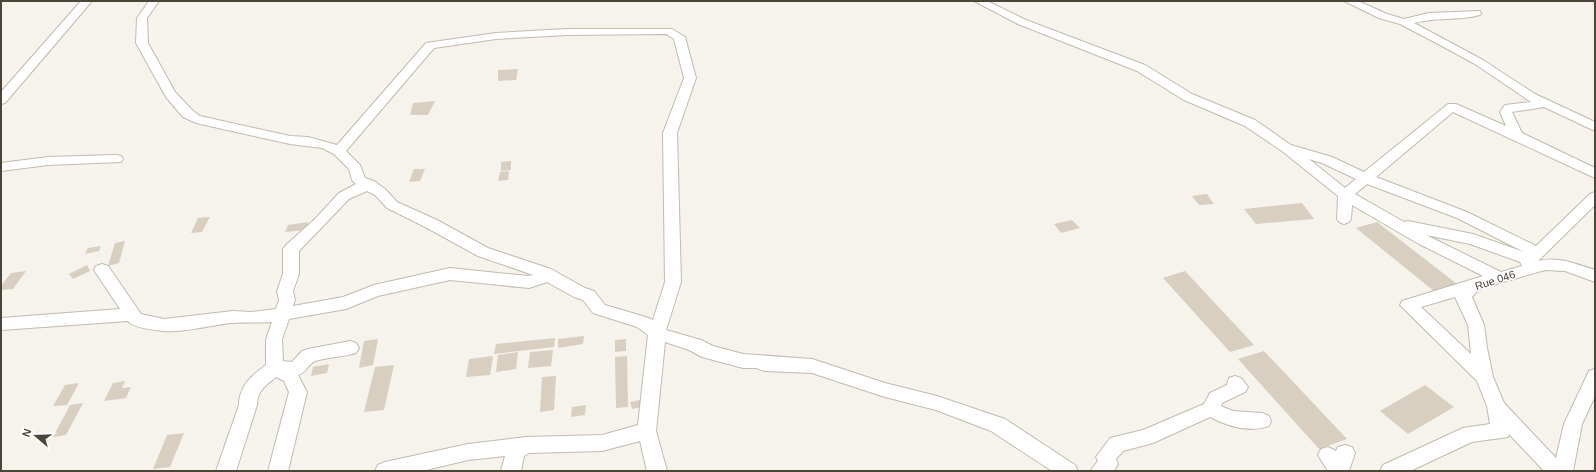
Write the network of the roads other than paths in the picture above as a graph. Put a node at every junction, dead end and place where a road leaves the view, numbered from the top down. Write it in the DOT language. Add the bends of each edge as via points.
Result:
graph roads {
  1 [pos="87,1"];
  2 [pos="154,1"];
  3 [pos="979,1"];
  4 [pos="1349,1"];
  5 [pos="1476,13"];
  6 [pos="1404,22"];
  7 [pos="1,100"];
  8 [pos="1543,104"];
  9 [pos="1595,127"];
  10 [pos="1517,136"];
  11 [pos="1282,146"];
  12 [pos="339,151"];
  13 [pos="116,159"];
  14 [pos="1,167"];
  15 [pos="1595,174"];
  16 [pos="1365,178"];
  17 [pos="369,184"];
  18 [pos="1345,195"];
  19 [pos="1595,197"];
  20 [pos="1344,219"];
  21 [pos="1394,223"];
  22 [pos="1528,262"];
  23 [pos="102,270"];
  24 [pos="549,276"];
  25 [pos="1595,276"];
  26 [pos="1500,278"];
  27 [pos="1473,285"];
  28 [pos="133,314"];
  29 [pos="280,321"];
  30 [pos="1,324"];
  31 [pos="657,333"];
  32 [pos="350,348"];
  33 [pos="275,368"];
  34 [pos="1595,376"];
  35 [pos="1484,377"];
  36 [pos="1235,383"];
  37 [pos="1496,406"];
  38 [pos="1210,409"];
  39 [pos="1262,420"];
  40 [pos="647,431"];
  41 [pos="526,445"];
  42 [pos="226,471"];
  43 [pos="278,471"];
  44 [pos="385,471"];
  45 [pos="512,471"];
  46 [pos="657,471"];
  47 [pos="1068,471"];
  48 [pos="1100,471"];
  49 [pos="1390,471"];
  50 [pos="1556,471"];
  51 [pos="1563,471"];
  1 -- 7 [label="street"];
  2 -- 12 [label="street" via="142,18 142,43 170,94 188,114 196,119 290,140 326,145"];
  3 -- 11 [label="street" via="1022,22 1141,68 1187,97 1249,123"];
  4 -- 6 [label="street"];
  5 -- 6 [label="street" via="1421,17"];
  6 -- 8 [label="street" via="1473,59"];
  8 -- 9 [label="street"];
  8 -- 10 [label="street" via="1509,108 1506,112"];
  10 -- 15 [label="street"];
  10 -- 16 [label="street" via="1452,107"];
  11 -- 16 [label="street" via="1327,160"];
  11 -- 18 [label="street"];
  12 -- 17 [label="street" via="355,168 359,180"];
  12 -- 31 [label="street" via="430,45 496,36 567,32 668,31 679,37 690,78 670,133 673,282"];
  13 -- 14 [label="street" via="48,161"];
  16 -- 18 [label="street"];
  16 -- 22 [label="street" via="1462,215 1528,247"];
  17 -- 24 [label="street" via="392,206 483,252"];
  17 -- 29 [label="street" via="344,196 291,249 291,274"];
  18 -- 20 [label="street"];
  18 -- 21 [label="street"];
  19 -- 22 [label="street"];
  21 -- 22 [label="street" via="1473,239"];
  21 -- 26 [label="street"];
  22 -- 25 [label="street, Rue 046" via="1566,266"];
  22 -- 26 [label="street, Rue 046"];
  23 -- 28 [label="street"];
  24 -- 29 [label="street" via="529,282 450,274 374,291 346,303"];
  24 -- 31 [label="street" via="588,295 599,309 643,322"];
  26 -- 27 [label="street, Rue 046"];
  27 -- 35 [label="street, Rue 046" via="1463,296 1476,325"];
  27 -- 35 [label="street" via="1408,305"];
  28 -- 29 [label="street" via="136,319 164,325 233,316"];
  28 -- 30 [label="street"];
  29 -- 33 [label="street" via="274,339"];
  31 -- 40 [label="street"];
  31 -- 47 [label="street" via="695,345 708,352 765,364 812,366 885,390 937,403 998,425"];
  32 -- 33 [label="street" via="308,356 296,369"];
  33 -- 42 [label="street" via="259,380 248,395 248,405"];
  33 -- 43 [label="street" via="290,376 298,392"];
  34 -- 51 [label="street" via="1573,424"];
  35 -- 37 [label="street, Rue 046"];
  36 -- 38 [label="street" via="1239,387 1216,398"];
  37 -- 49 [label="street" via="1502,431 1470,434"];
  37 -- 50 [label="street"];
  38 -- 39 [label="street" via="1231,419"];
  38 -- 48 [label="street" via="1146,437 1117,444 1106,457 1108,464"];
  40 -- 41 [label="street" via="602,443"];
  40 -- 46 [label="street"];
  41 -- 44 [label="street" via="468,452"];
  41 -- 45 [label="street" via="516,451"];
}
